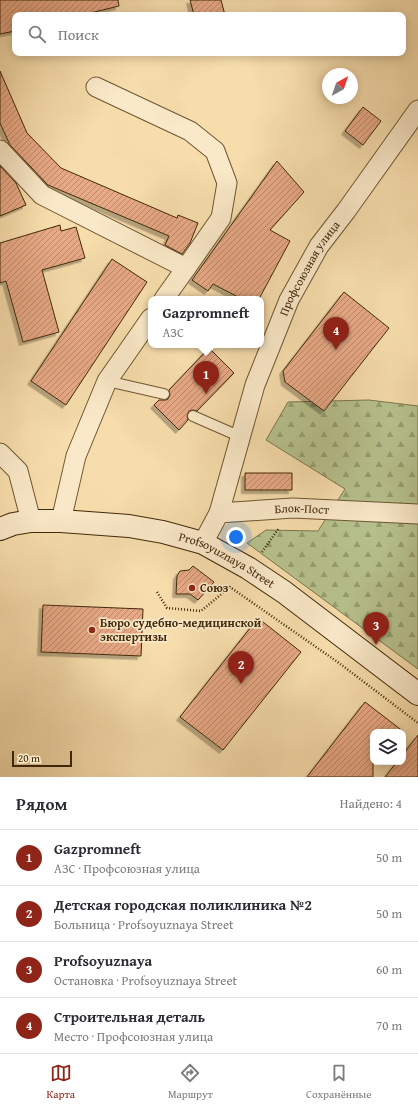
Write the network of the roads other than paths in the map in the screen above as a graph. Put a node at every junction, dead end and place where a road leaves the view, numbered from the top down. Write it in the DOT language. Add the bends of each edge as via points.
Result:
graph roads {
  1 [pos="96,87"];
  2 [pos="418,110"];
  3 [pos="0,150"];
  4 [pos="186,268"];
  5 [pos="166,296"];
  6 [pos="148,322"];
  7 [pos="107,381"];
  8 [pos="164,394"];
  9 [pos="193,416"];
  10 [pos="240,437"];
  11 [pos="0,453"];
  12 [pos="219,513"];
  13 [pos="418,514"];
  14 [pos="31,521"];
  15 [pos="61,521"];
  16 [pos="0,530"];
  17 [pos="203,543"];
  18 [pos="418,694"];
  1 -- 4 [label="street" via="190,131 215,151 227,184 221,218"];
  2 -- 10 [label="street, Профсоюзная улица" via="319,246 289,300 254,385"];
  3 -- 4 [label="street" via="42,195"];
  4 -- 5 [label="street"];
  6 -- 7 [label="street"];
  7 -- 8 [label="lane"];
  7 -- 15 [label="street" via="76,456"];
  9 -- 10 [label="lane"];
  10 -- 12 [label="street, Профсоюзная улица"];
  11 -- 14 [label="street" via="18,471"];
  12 -- 13 [label="street, Блок-Пост" via="293,508"];
  12 -- 17 [label="street"];
  14 -- 15 [label="main road, Profsoyuznaya Street"];
  14 -- 16 [label="main road, Profsoyuznaya Street" via="13,524"];
  15 -- 17 [label="main road, Profsoyuznaya Street" via="129,526"];
  17 -- 18 [label="main road, Profsoyuznaya Street" via="284,592"];
}
